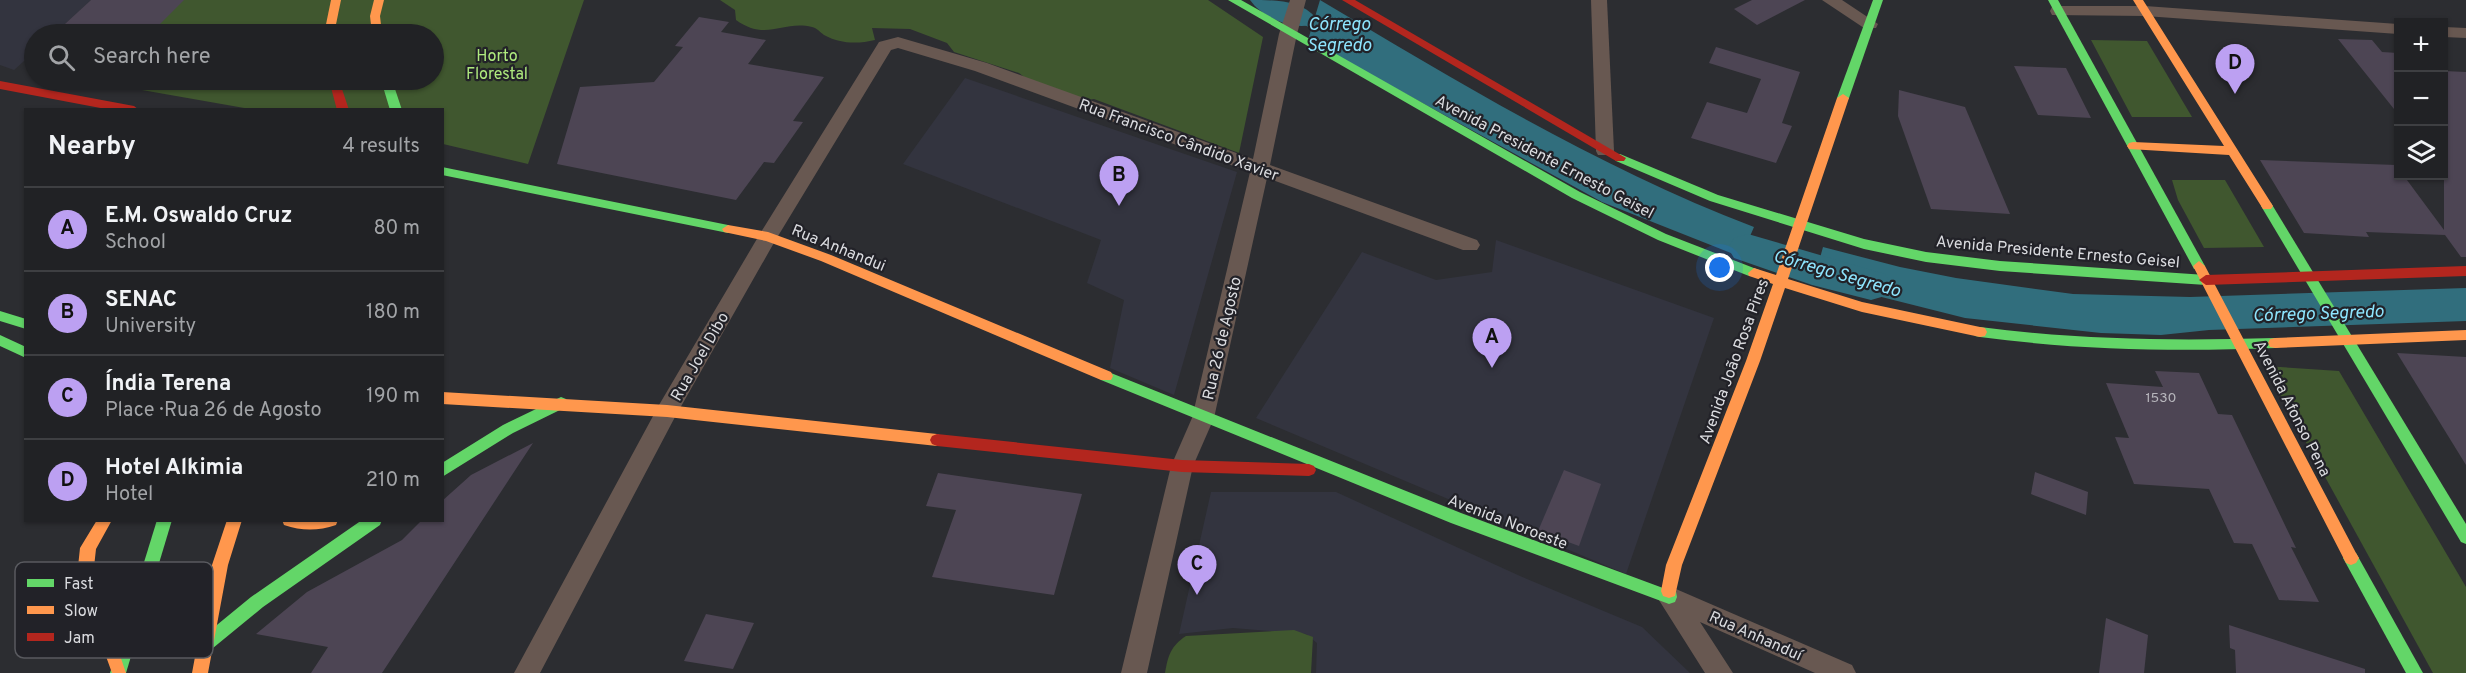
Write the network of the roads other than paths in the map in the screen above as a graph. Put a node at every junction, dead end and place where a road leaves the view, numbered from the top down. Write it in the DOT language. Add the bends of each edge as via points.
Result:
graph roads {
  1 [pos="336,0"];
  2 [pos="379,0"];
  3 [pos="1233,0"];
  4 [pos="1298,0"];
  5 [pos="1347,0"];
  6 [pos="1599,0"];
  7 [pos="1830,0"];
  8 [pos="1878,0"];
  9 [pos="2055,5"];
  10 [pos="2141,6"];
  11 [pos="331,24"];
  12 [pos="376,24"];
  13 [pos="1870,24"];
  14 [pos="2394,29"];
  15 [pos="1289,30"];
  16 [pos="2448,32"];
  17 [pos="2466,33"];
  18 [pos="885,46"];
  19 [pos="0,85"];
  20 [pos="24,89"];
  21 [pos="27,90"];
  22 [pos="337,90"];
  23 [pos="390,90"];
  24 [pos="123,108"];
  25 [pos="342,108"];
  26 [pos="395,108"];
  27 [pos="2133,146"];
  28 [pos="1605,151"];
  29 [pos="2234,151"];
  30 [pos="1260,168"];
  31 [pos="444,171"];
  32 [pos="1798,223"];
  33 [pos="768,237"];
  34 [pos="1470,245"];
  35 [pos="2466,271"];
  36 [pos="1781,276"];
  37 [pos="2310,277"];
  38 [pos="2206,280"];
  39 [pos="0,316"];
  40 [pos="24,323"];
  41 [pos="2466,335"];
  42 [pos="2348,339"];
  43 [pos="0,340"];
  44 [pos="2242,345"];
  45 [pos="24,351"];
  46 [pos="444,398"];
  47 [pos="561,403"];
  48 [pos="667,411"];
  49 [pos="1203,418"];
  50 [pos="1182,466"];
  51 [pos="444,470"];
  52 [pos="1338,471"];
  53 [pos="104,522"];
  54 [pos="164,522"];
  55 [pos="234,522"];
  56 [pos="300,522"];
  57 [pos="322,522"];
  58 [pos="372,522"];
  59 [pos="2466,537"];
  60 [pos="86,562"];
  61 [pos="152,562"];
  62 [pos="1669,597"];
  63 [pos="213,607"];
  64 [pos="213,638"];
  65 [pos="204,658"];
  66 [pos="200,673"];
  67 [pos="527,673"];
  68 [pos="1134,673"];
  69 [pos="1719,673"];
  70 [pos="1843,673"];
  71 [pos="2415,673"];
  1 -- 11 [label="main road"];
  2 -- 12 [label="main road"];
  3 -- 15 [label="main road, Avenida Presidente Ernesto Geisel"];
  4 -- 15 [label="street, Rua 26 de Agosto"];
  5 -- 28 [label="main road, Avenida Presidente Ernesto Geisel"];
  6 -- 28 [label="street"];
  7 -- 13 [label="street"];
  8 -- 13 [label="main road, Avenida João Rosa Pires"];
  9 -- 10 [label="street"];
  9 -- 27 [label="main road, Avenida Afonso Pena"];
  10 -- 14 [label="street"];
  10 -- 29 [label="main road"];
  13 -- 32 [label="main road, Avenida João Rosa Pires"];
  15 -- 30 [label="street, Rua 26 de Agosto"];
  15 -- 36 [label="main road, Avenida Presidente Ernesto Geisel" via="1614,214 1682,246"];
  16 -- 17 [label="street"];
  18 -- 30 [label="street, Rua Francisco Cândido Xavier" via="898,42 946,56"];
  18 -- 33 [label="street, Rua Joel Dibo"];
  19 -- 20 [label="main road"];
  21 -- 24 [label="main road"];
  22 -- 25 [label="main road"];
  23 -- 26 [label="main road"];
  27 -- 29 [label="main road"];
  27 -- 38 [label="main road, Avenida Afonso Pena"];
  28 -- 32 [label="main road, Avenida Presidente Ernesto Geisel" via="1714,198"];
  29 -- 37 [label="main road"];
  30 -- 34 [label="street, Rua Francisco Cândido Xavier"];
  30 -- 49 [label="street, Rua 26 de Agosto"];
  31 -- 33 [label="main road, Rua Anhandui"];
  32 -- 36 [label="main road, Avenida João Rosa Pires"];
  32 -- 38 [label="main road, Avenida Presidente Ernesto Geisel" via="1864,244 1926,256 2000,266"];
  33 -- 48 [label="street, Rua Joel Dibo"];
  33 -- 49 [label="main road, Rua Anhandui"];
  35 -- 37 [label="main road, Avenida Presidente Ernesto Geisel"];
  36 -- 44 [label="main road, Avenida Presidente Ernesto Geisel" via="1935,324 2009,337 2086,344"];
  36 -- 62 [label="main road, Avenida João Rosa Pires" via="1753,361 1674,565"];
  37 -- 38 [label="main road, Avenida Presidente Ernesto Geisel"];
  37 -- 42 [label="main road"];
  38 -- 44 [label="main road, Avenida Afonso Pena"];
  39 -- 40 [label="main road"];
  41 -- 42 [label="main road, Avenida Presidente Ernesto Geisel"];
  42 -- 44 [label="main road, Avenida Presidente Ernesto Geisel"];
  42 -- 59 [label="main road"];
  43 -- 45 [label="main road"];
  44 -- 71 [label="main road, Avenida Afonso Pena"];
  46 -- 47 [label="main road, Avenida Noroeste"];
  47 -- 48 [label="main road, Avenida Noroeste"];
  47 -- 51 [label="main road" via="508,429"];
  48 -- 50 [label="main road, Avenida Noroeste"];
  48 -- 67 [label="street, Rua Joel Dibo"];
  49 -- 50 [label="street, Rua 26 de Agosto"];
  49 -- 52 [label="main road, Avenida Noroeste"];
  50 -- 52 [label="main road, Avenida Noroeste"];
  50 -- 68 [label="street, Rua 26 de Agosto"];
  52 -- 62 [label="main road, Avenida Noroeste" via="1520,544"];
  53 -- 60 [label="main road" via="88,548"];
  54 -- 61 [label="main road"];
  55 -- 63 [label="main road" via="220,566"];
  56 -- 57 [label="main road"];
  58 -- 64 [label="main road" via="256,602"];
  62 -- 69 [label="street"];
  62 -- 70 [label="street, Rua Anhanduí"];
  65 -- 66 [label="main road"];
}
